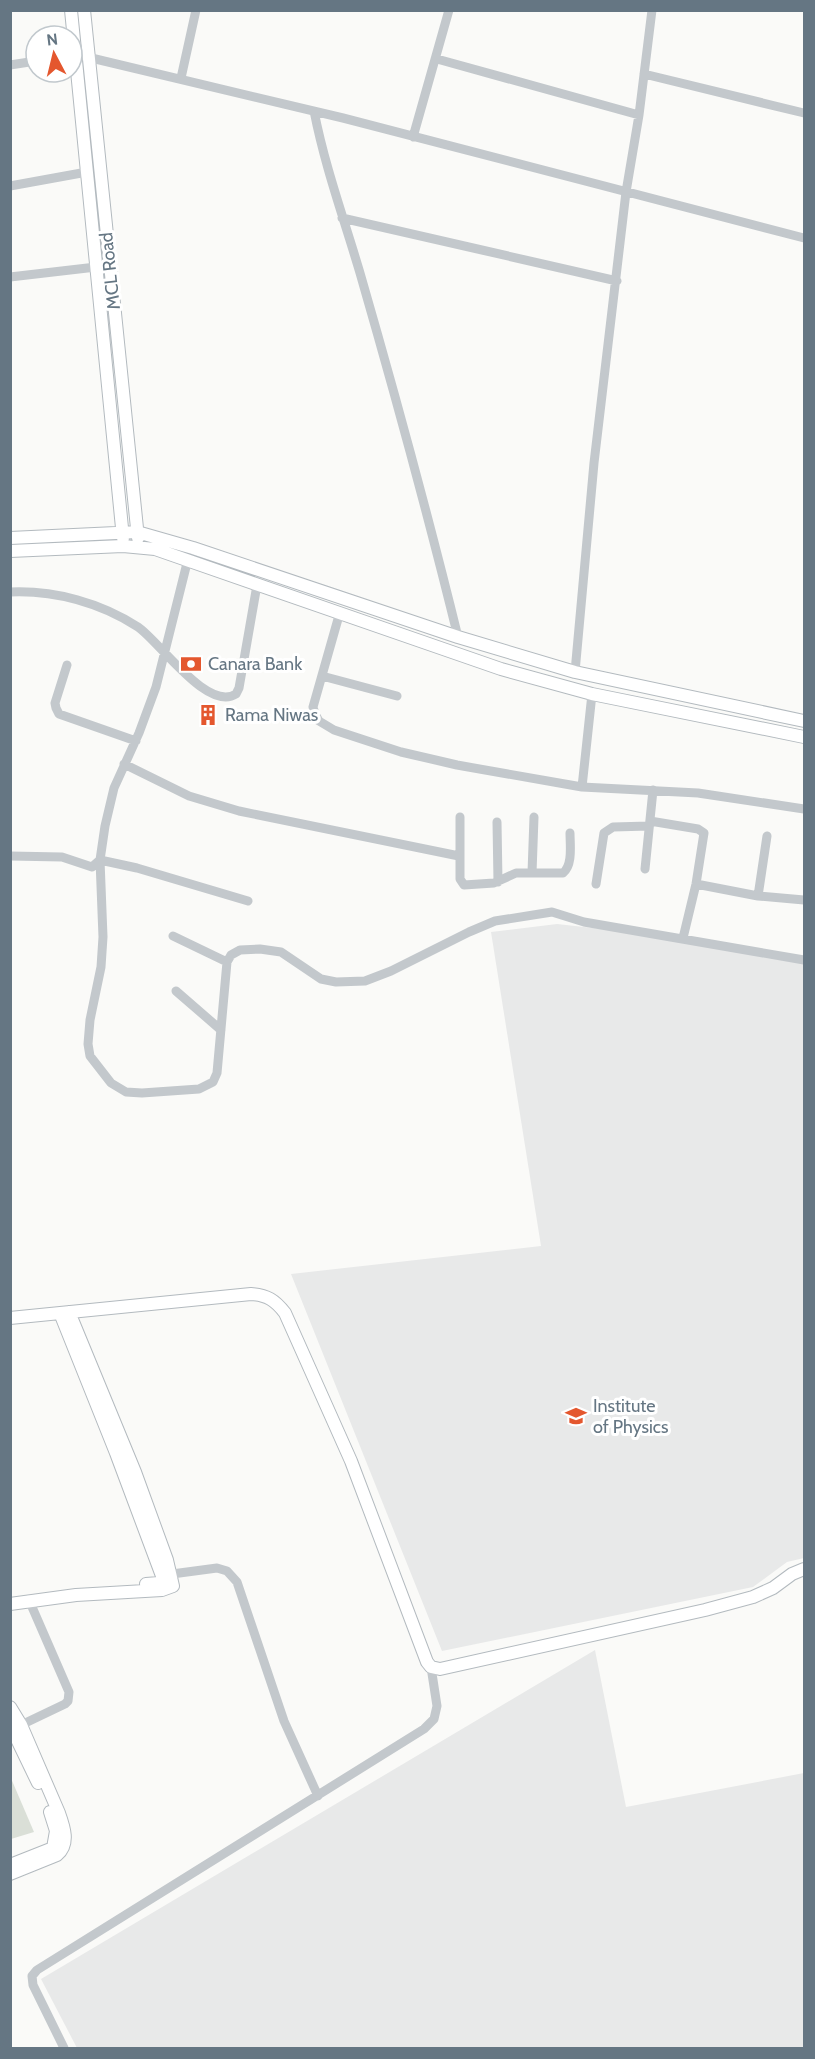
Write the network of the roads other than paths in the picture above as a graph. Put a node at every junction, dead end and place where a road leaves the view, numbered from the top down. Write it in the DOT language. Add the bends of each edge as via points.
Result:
graph roads {
  1 [pos="196,10"];
  2 [pos="449,10"];
  3 [pos="652,10"];
  4 [pos="84,56"];
  5 [pos="436,59"];
  6 [pos="644,74"];
  7 [pos="181,78"];
  8 [pos="80,84"];
  9 [pos="82,84"];
  10 [pos="314,111"];
  11 [pos="804,113"];
  12 [pos="639,115"];
  13 [pos="413,137"];
  14 [pos="87,172"];
  15 [pos="10,186"];
  16 [pos="627,192"];
  17 [pos="342,218"];
  18 [pos="804,238"];
  19 [pos="96,267"];
  20 [pos="10,278"];
  21 [pos="616,281"];
  22 [pos="122,531"];
  23 [pos="137,532"];
  24 [pos="10,538"];
  25 [pos="123,546"];
  26 [pos="138,547"];
  27 [pos="10,551"];
  28 [pos="188,559"];
  29 [pos="257,585"];
  30 [pos="10,592"];
  31 [pos="340,612"];
  32 [pos="458,637"];
  33 [pos="164,651"];
  34 [pos="503,651"];
  35 [pos="67,665"];
  36 [pos="498,667"];
  37 [pos="575,672"];
  38 [pos="322,676"];
  39 [pos="592,694"];
  40 [pos="397,696"];
  41 [pos="804,721"];
  42 [pos="804,737"];
  43 [pos="136,741"];
  44 [pos="124,764"];
  45 [pos="582,787"];
  46 [pos="654,790"];
  47 [pos="804,809"];
  48 [pos="460,817"];
  49 [pos="534,817"];
  50 [pos="496,822"];
  51 [pos="649,823"];
  52 [pos="570,833"];
  53 [pos="767,836"];
  54 [pos="10,856"];
  55 [pos="459,856"];
  56 [pos="100,860"];
  57 [pos="645,869"];
  58 [pos="532,873"];
  59 [pos="498,882"];
  60 [pos="596,884"];
  61 [pos="696,884"];
  62 [pos="758,896"];
  63 [pos="804,900"];
  64 [pos="248,901"];
  65 [pos="173,936"];
  66 [pos="683,938"];
  67 [pos="804,960"];
  68 [pos="227,962"];
  69 [pos="176,991"];
  70 [pos="221,1030"];
  71 [pos="64,1312"];
  72 [pos="10,1317"];
  73 [pos="804,1569"];
  74 [pos="172,1574"];
  75 [pos="10,1598"];
  76 [pos="29,1600"];
  77 [pos="10,1604"];
  78 [pos="431,1667"];
  79 [pos="10,1707"];
  80 [pos="16,1725"];
  81 [pos="318,1796"];
  82 [pos="10,1865"];
  83 [pos="10,1874"];
  84 [pos="64,2049"];
  1 -- 7 [label="street"];
  2 -- 5 [label="street"];
  3 -- 6 [label="street"];
  4 -- 7 [label="street"];
  5 -- 12 [label="street"];
  5 -- 13 [label="street"];
  6 -- 11 [label="street"];
  6 -- 12 [label="street"];
  7 -- 10 [label="street"];
  8 -- 14 [label="street, MCL Road"];
  9 -- 23 [label="street, MCL Road"];
  10 -- 13 [label="street"];
  10 -- 17 [label="street"];
  12 -- 16 [label="street"];
  13 -- 16 [label="street"];
  14 -- 15 [label="street"];
  14 -- 19 [label="street, MCL Road"];
  16 -- 18 [label="street"];
  16 -- 21 [label="street"];
  17 -- 21 [label="street"];
  17 -- 32 [label="street" via="432,531"];
  19 -- 20 [label="street"];
  19 -- 22 [label="street, MCL Road"];
  21 -- 37 [label="street"];
  22 -- 23 [label="street"];
  22 -- 24 [label="street"];
  22 -- 25 [label="street, MCL Road"];
  23 -- 26 [label="street, MCL Road"];
  23 -- 32 [label="street"];
  25 -- 26 [label="street"];
  25 -- 27 [label="street"];
  26 -- 28 [label="street"];
  28 -- 29 [label="street"];
  28 -- 33 [label="street"];
  29 -- 31 [label="street"];
  29 -- 33 [label="street" via="236,694 226,698 205,691"];
  30 -- 33 [label="street" via="80,600 138,627"];
  31 -- 36 [label="street"];
  31 -- 38 [label="street"];
  32 -- 34 [label="street"];
  33 -- 43 [label="street" via="156,687"];
  34 -- 36 [label="street"];
  34 -- 37 [label="street"];
  35 -- 43 [label="street" via="55,703 59,714"];
  36 -- 39 [label="street"];
  37 -- 41 [label="street"];
  38 -- 40 [label="street"];
  38 -- 45 [label="street" via="315,714 334,730 457,765"];
  39 -- 42 [label="street"];
  39 -- 45 [label="street"];
  43 -- 44 [label="street"];
  44 -- 55 [label="street" via="189,796 239,811"];
  44 -- 56 [label="street" via="114,788"];
  45 -- 46 [label="street"];
  46 -- 47 [label="street"];
  46 -- 51 [label="street"];
  48 -- 55 [label="street"];
  49 -- 58 [label="street"];
  50 -- 59 [label="street"];
  51 -- 57 [label="street"];
  51 -- 60 [label="street" via="613,827 604,833"];
  51 -- 61 [label="street" via="704,833"];
  52 -- 58 [label="street" via="567,870 560,874"];
  53 -- 62 [label="street"];
  54 -- 56 [label="street" via="62,857 92,867"];
  55 -- 59 [label="street" via="464,885"];
  56 -- 64 [label="street"];
  56 -- 70 [label="street" via="103,937 90,1020 90,1056 111,1083 126,1092 199,1089 213,1082 217,1073"];
  58 -- 59 [label="street" via="516,873"];
  61 -- 62 [label="street"];
  61 -- 66 [label="street"];
  62 -- 63 [label="street"];
  65 -- 68 [label="street"];
  66 -- 67 [label="street"];
  66 -- 68 [label="street" via="584,922 552,912 495,921 365,981 321,979 281,952 260,949 240,950"];
  68 -- 70 [label="street"];
  69 -- 70 [label="street"];
  71 -- 72 [label="street"];
  71 -- 74 [label="street" via="135,1472"];
  71 -- 75 [label="street" via="162,1581 88,1586"];
  71 -- 78 [label="street" via="251,1294 264,1294 277,1302 351,1461"];
  73 -- 78 [label="street" via="753,1597 705,1610 440,1669"];
  74 -- 76 [label="street" via="173,1586 168,1589"];
  74 -- 81 [label="street" via="217,1568 227,1570 237,1582 284,1721"];
  76 -- 77 [label="street"];
  76 -- 80 [label="street" via="69,1698 65,1704"];
  78 -- 81 [label="street" via="437,1706 434,1719"];
  79 -- 80 [label="street"];
  80 -- 82 [label="street" via="56,1837 53,1848"];
  80 -- 83 [label="street" via="60,1813 65,1841 57,1855"];
  81 -- 84 [label="street" via="37,1970 32,1976 33,1985"];
}
